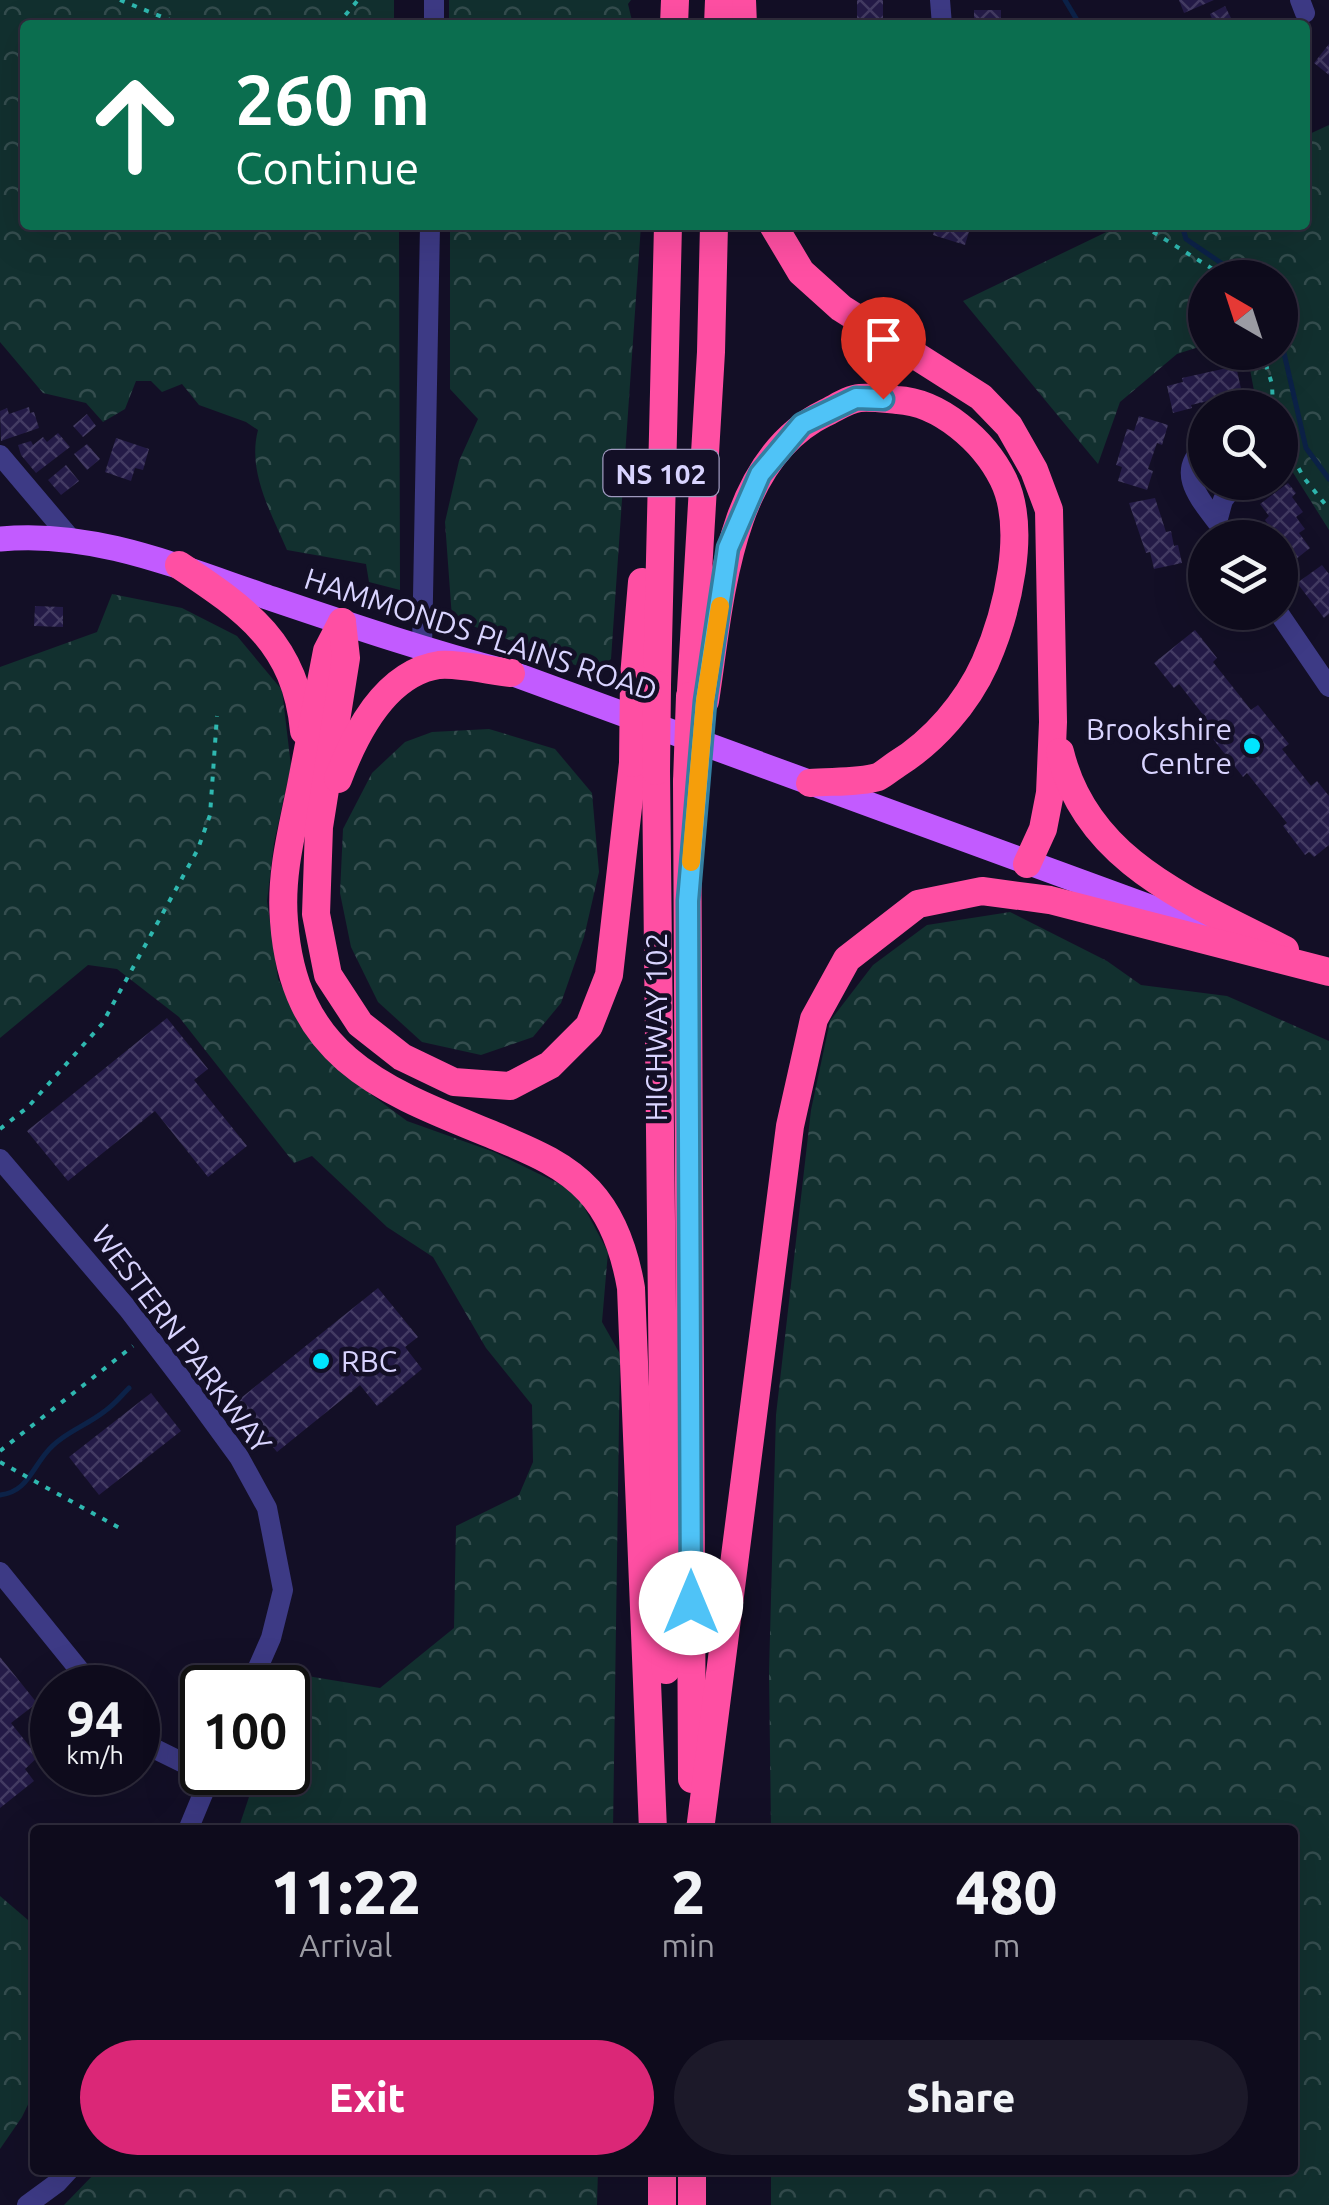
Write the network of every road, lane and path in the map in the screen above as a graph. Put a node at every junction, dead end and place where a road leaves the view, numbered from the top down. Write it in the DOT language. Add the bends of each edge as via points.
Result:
graph roads {
  1 [pos="120,0"];
  2 [pos="358,0"];
  3 [pos="170,20"];
  4 [pos="341,20"];
  5 [pos="430,230"];
  6 [pos="668,230"];
  7 [pos="714,230"];
  8 [pos="776,230"];
  9 [pos="1150,230"];
  10 [pos="1198,260"];
  11 [pos="0,455"];
  12 [pos="1298,467"];
  13 [pos="1329,509"];
  14 [pos="0,540"];
  15 [pos="72,540"];
  16 [pos="179,565"];
  17 [pos="342,622"];
  18 [pos="1290,630"];
  19 [pos="422,650"];
  20 [pos="510,673"];
  21 [pos="1329,687"];
  22 [pos="698,699"];
  23 [pos="216,716"];
  24 [pos="1053,722"];
  25 [pos="306,758"];
  26 [pos="644,767"];
  27 [pos="810,783"];
  28 [pos="320,827"];
  29 [pos="1027,864"];
  30 [pos="1326,971"];
  31 [pos="0,1129"];
  32 [pos="0,1159"];
  33 [pos="149,1292"];
  34 [pos="157,1326"];
  35 [pos="140,1339"];
  36 [pos="0,1452"];
  37 [pos="0,1462"];
  38 [pos="126,1531"];
  39 [pos="0,1572"];
  40 [pos="75,1665"];
  41 [pos="259,1665"];
  42 [pos="202,1795"];
  43 [pos="190,1825"];
  44 [pos="654,1825"];
  45 [pos="665,1825"];
  46 [pos="692,1825"];
  47 [pos="701,1825"];
  48 [pos="64,2175"];
  49 [pos="662,2175"];
  50 [pos="692,2175"];
  51 [pos="27,2205"];
  52 [pos="662,2205"];
  53 [pos="692,2205"];
  1 -- 3 [label="path"];
  2 -- 4 [label="path"];
  5 -- 19 [label="street"];
  6 -- 26 [label="highway, HIGHWAY 102 / NS 102, bridge"];
  7 -- 22 [label="highway, HIGHWAY 102 / NS 102"];
  8 -- 24 [label="highway" via="801,272 841,308 981,397 1034,470 1048,510"];
  9 -- 10 [label="path"];
  11 -- 15 [label="street"];
  12 -- 13 [label="path"];
  14 -- 15 [label="main road, HAMMONDS PLAINS ROAD"];
  15 -- 16 [label="main road, HAMMONDS PLAINS ROAD"];
  16 -- 17 [label="main road, HAMMONDS PLAINS ROAD"];
  16 -- 25 [label="highway" via="250,615 272,641 302,704"];
  17 -- 19 [label="main road, HAMMONDS PLAINS ROAD"];
  17 -- 25 [label="highway" via="327,651"];
  17 -- 28 [label="highway" via="346,658"];
  18 -- 21 [label="street"];
  19 -- 20 [label="main road, HAMMONDS PLAINS ROAD"];
  20 -- 27 [label="main road, HAMMONDS PLAINS ROAD"];
  20 -- 28 [label="highway" via="439,665 404,680 378,702 359,732"];
  22 -- 27 [label="highway" via="728,548 760,474 802,424 856,398 910,400 951,419 1003,479 1012,511 1014,554 985,664 921,749 878,776"];
  22 -- 46 [label="highway, HIGHWAY 102 / NS 102, bridge" via="688,901"];
  23 -- 31 [label="path" via="210,815 198,850 102,1024"];
  24 -- 29 [label="highway" via="1050,793"];
  24 -- 30 [label="highway" via="1066,777 1087,817 1120,855 1162,886"];
  25 -- 44 [label="highway" via="283,898 290,966 311,1015 336,1050 377,1084 550,1160 577,1179 602,1208 624,1255 632,1297"];
  26 -- 28 [label="highway" via="609,975 589,1026 550,1064 510,1086 454,1082 402,1057 360,1024 328,975 316,914"];
  26 -- 45 [label="highway, HIGHWAY 102 / NS 102"];
  27 -- 29 [label="main road, HAMMONDS PLAINS ROAD"];
  29 -- 30 [label="main road, HAMMONDS PLAINS ROAD"];
  30 -- 47 [label="highway" via="1050,900 982,891 918,904 847,959 814,1019 790,1126"];
  32 -- 41 [label="street, WESTERN PARKWAY" via="128,1309 239,1457 267,1508 283,1590"];
  33 -- 34 [label="path" via="172,1314"];
  35 -- 36 [label="path"];
  37 -- 38 [label="path"];
  39 -- 40 [label="street"];
  42 -- 43 [label="street"];
  48 -- 51 [label="street"];
  49 -- 52 [label="highway"];
  50 -- 53 [label="highway"];
}
